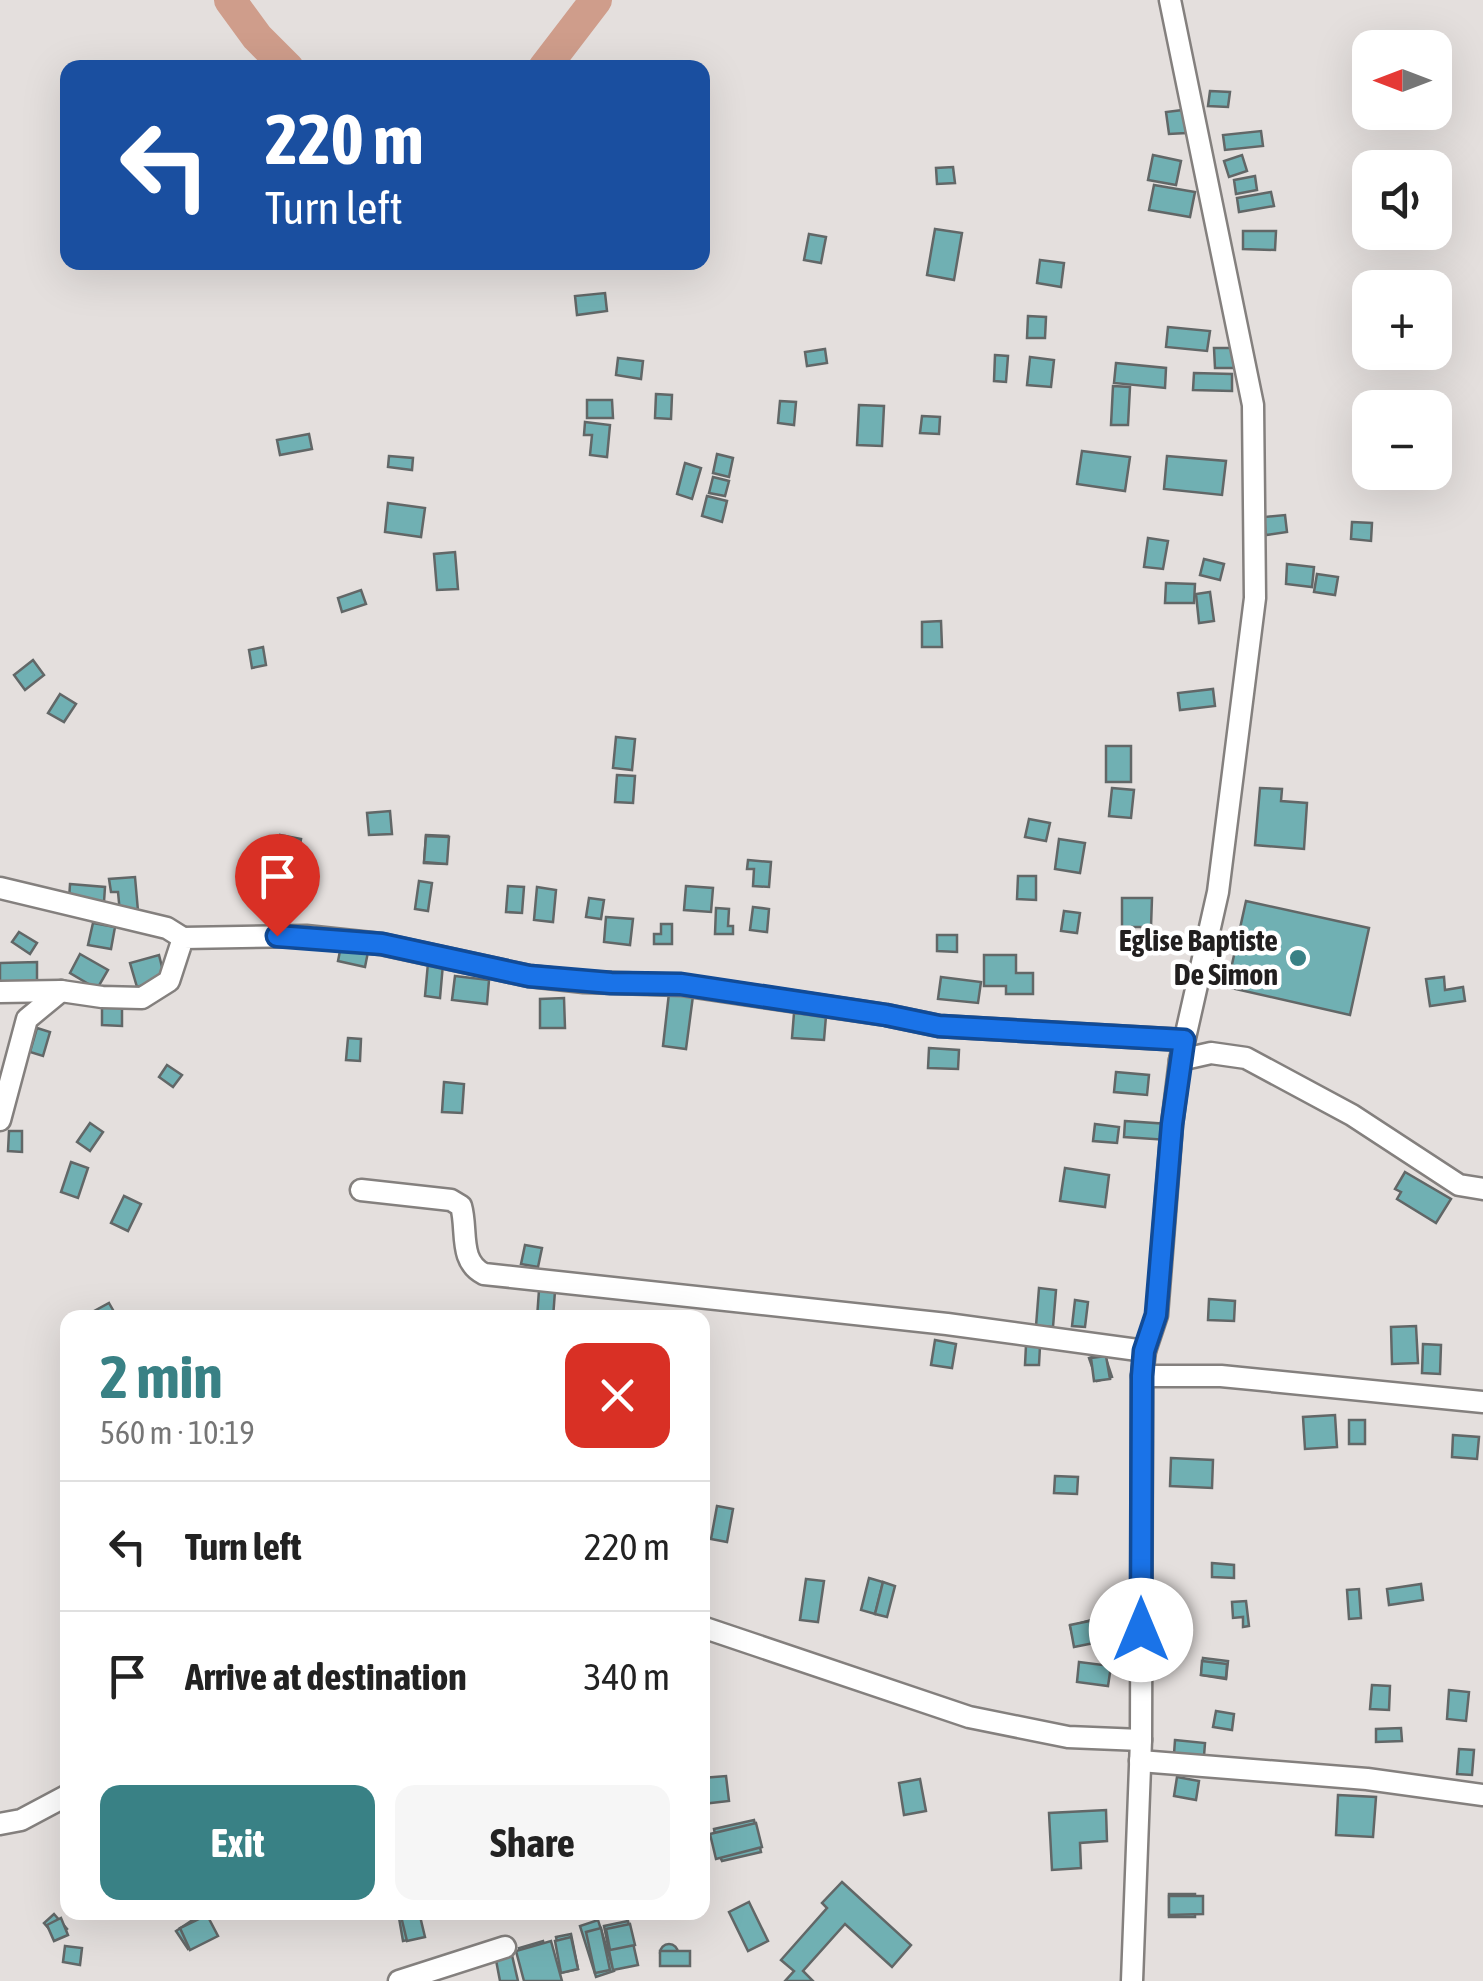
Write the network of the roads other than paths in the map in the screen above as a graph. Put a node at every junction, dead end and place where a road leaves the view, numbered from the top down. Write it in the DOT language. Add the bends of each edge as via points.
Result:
graph roads {
  1 [pos="1170,0"];
  2 [pos="0,888"];
  3 [pos="184,938"];
  4 [pos="60,990"];
  5 [pos="0,992"];
  6 [pos="1182,1050"];
  7 [pos="0,1120"];
  8 [pos="1483,1189"];
  9 [pos="361,1190"];
  10 [pos="1144,1351"];
  11 [pos="1142,1376"];
  12 [pos="1483,1402"];
  13 [pos="710,1630"];
  14 [pos="1140,1750"];
  15 [pos="1483,1795"];
  16 [pos="60,1799"];
  17 [pos="0,1824"];
  18 [pos="506,1948"];
  19 [pos="464,1971"];
  20 [pos="399,1981"];
  21 [pos="1132,1981"];
  1 -- 6 [label="street" via="1254,422 1255,598 1218,892"];
  2 -- 3 [label="street" via="167,928"];
  3 -- 4 [label="street" via="169,981 142,998"];
  3 -- 6 [label="street" via="306,936 382,944 529,976 681,984 939,1026"];
  4 -- 5 [label="street"];
  4 -- 7 [label="street" via="27,1020"];
  6 -- 8 [label="street" via="1246,1058 1352,1114 1459,1185"];
  6 -- 10 [label="street" via="1156,1315"];
  9 -- 10 [label="street" via="461,1206 466,1256 484,1274"];
  10 -- 11 [label="street"];
  11 -- 12 [label="street" via="1221,1376"];
  11 -- 14 [label="street"];
  13 -- 14 [label="street" via="969,1717"];
  14 -- 15 [label="street"];
  14 -- 21 [label="street"];
  16 -- 17 [label="street"];
  18 -- 19 [label="street"];
  19 -- 20 [label="street"];
}
